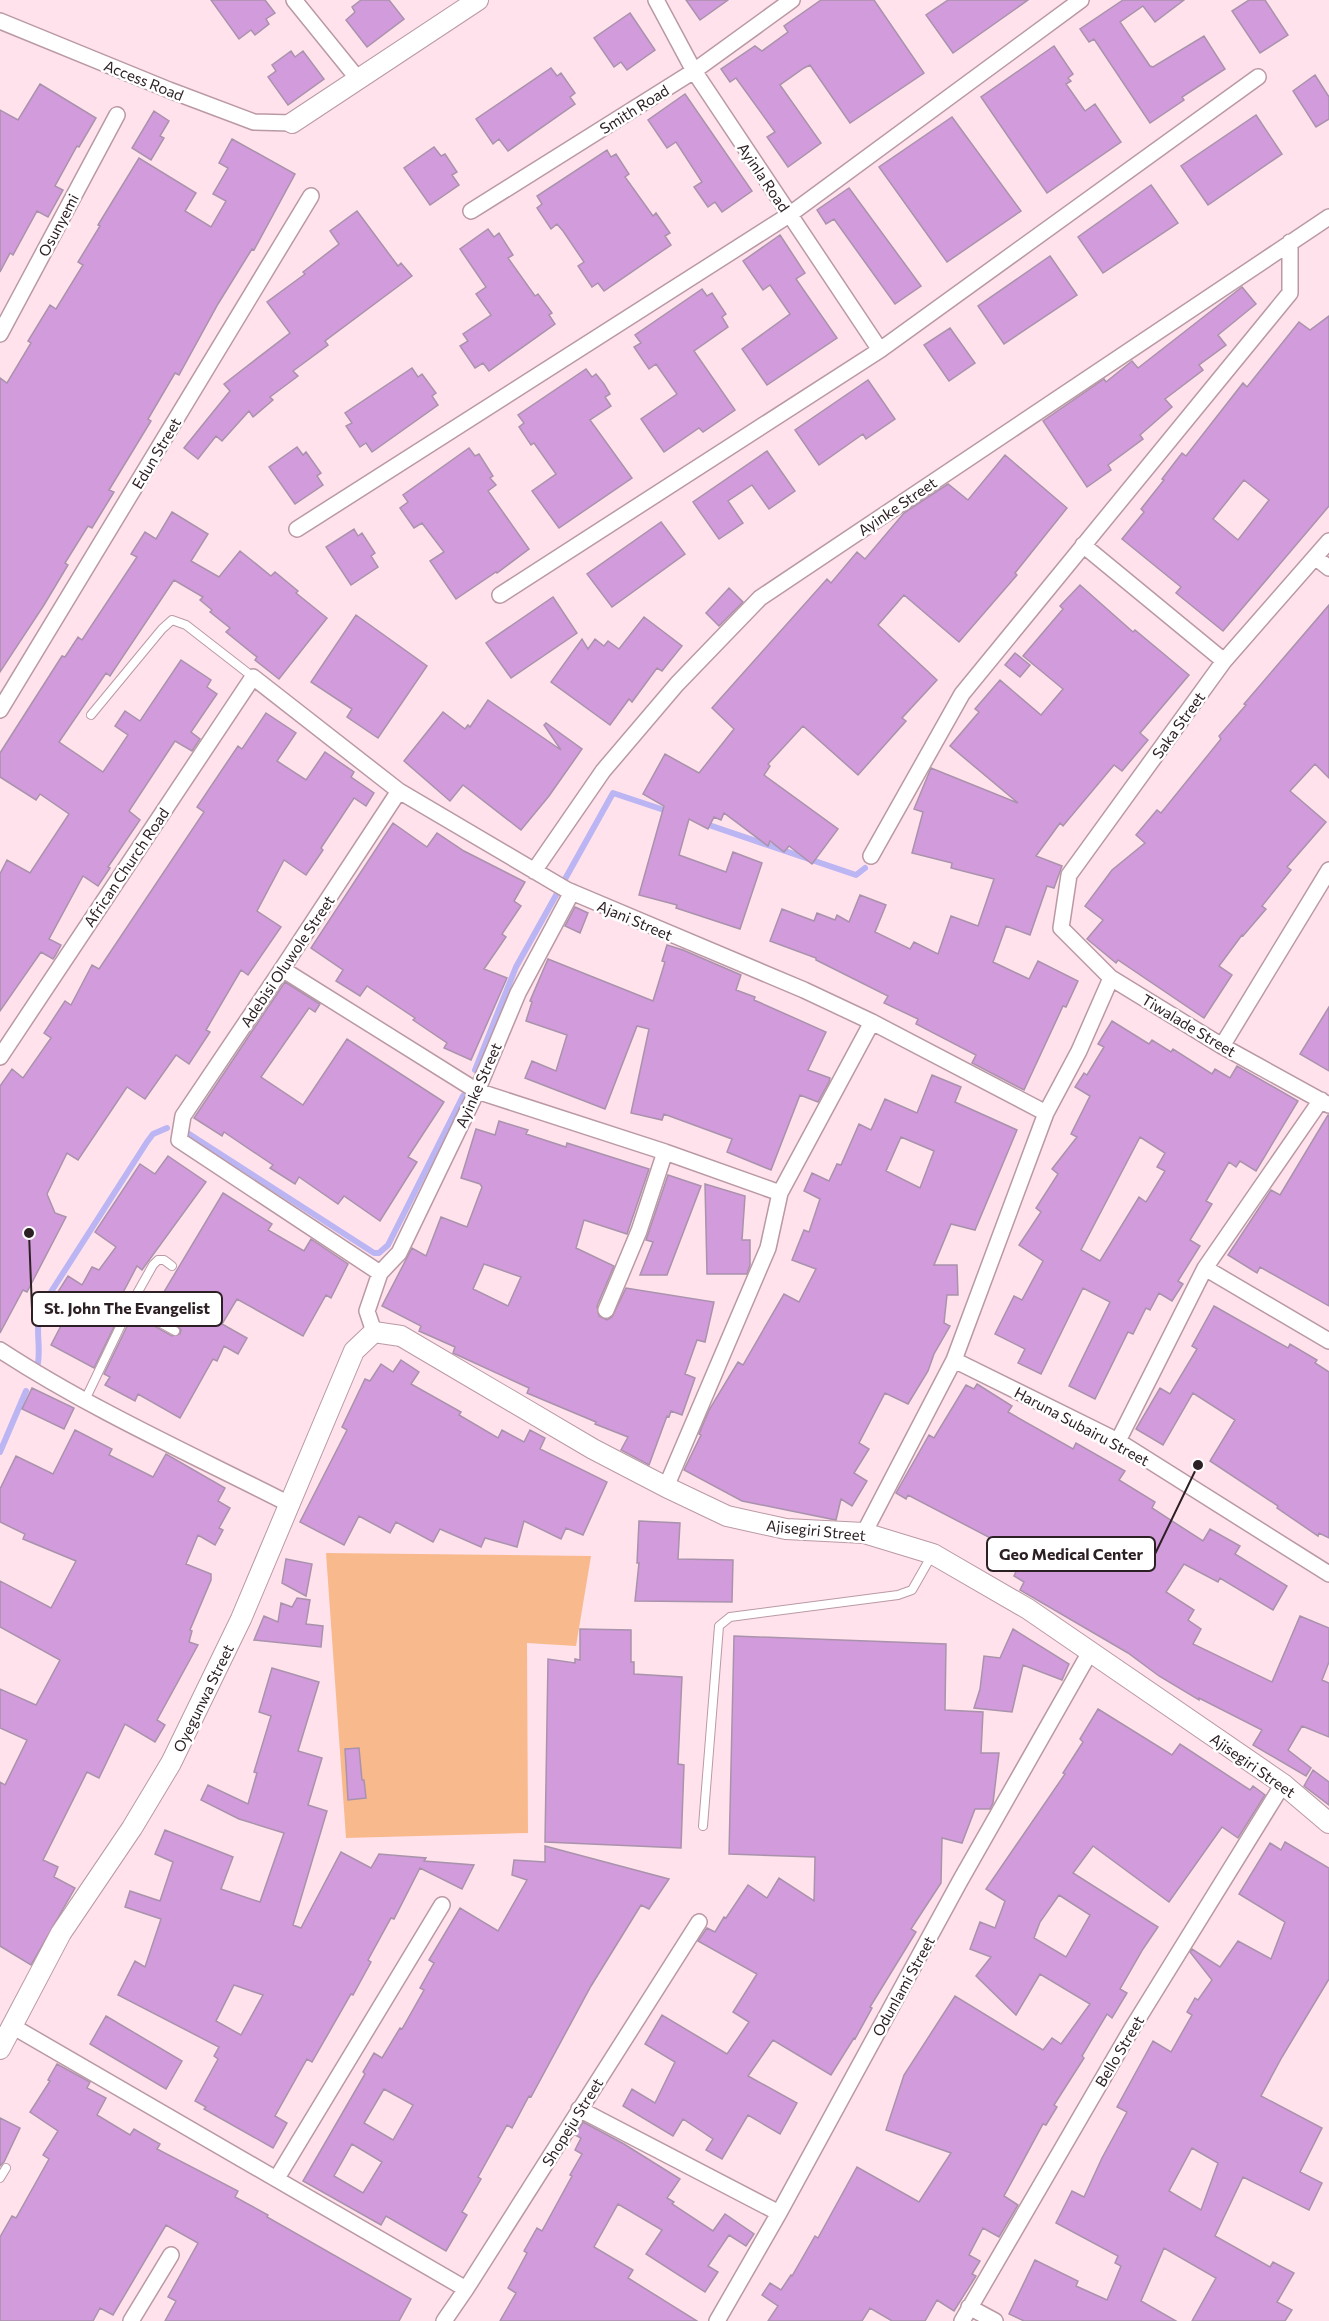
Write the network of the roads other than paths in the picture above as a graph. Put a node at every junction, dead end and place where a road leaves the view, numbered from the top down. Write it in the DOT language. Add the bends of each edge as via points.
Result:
graph roads {
  1 [pos="294,0"];
  2 [pos="478,0"];
  3 [pos="656,0"];
  4 [pos="792,0"];
  5 [pos="1081,0"];
  6 [pos="0,21"];
  7 [pos="694,72"];
  8 [pos="1258,77"];
  9 [pos="358,79"];
  10 [pos="117,115"];
  11 [pos="292,123"];
  12 [pos="311,196"];
  13 [pos="471,211"];
  14 [pos="789,215"];
  15 [pos="1329,217"];
  16 [pos="1290,243"];
  17 [pos="0,334"];
  18 [pos="880,350"];
  19 [pos="297,529"];
  20 [pos="1329,541"];
  21 [pos="1083,546"];
  22 [pos="1315,557"];
  23 [pos="1329,568"];
  24 [pos="500,594"];
  25 [pos="1224,660"];
  26 [pos="253,677"];
  27 [pos="2,702"];
  28 [pos="91,715"];
  29 [pos="399,791"];
  30 [pos="871,856"];
  31 [pos="1329,870"];
  32 [pos="534,871"];
  33 [pos="564,888"];
  34 [pos="1061,928"];
  35 [pos="282,969"];
  36 [pos="1111,978"];
  37 [pos="872,1022"];
  38 [pos="1222,1046"];
  39 [pos="0,1057"];
  40 [pos="477,1091"];
  41 [pos="1325,1103"];
  42 [pos="1046,1113"];
  43 [pos="665,1152"];
  44 [pos="780,1193"];
  45 [pos="172,1266"];
  46 [pos="1205,1268"];
  47 [pos="380,1273"];
  48 [pos="130,1306"];
  49 [pos="606,1310"];
  50 [pos="175,1331"];
  51 [pos="374,1332"];
  52 [pos="1329,1341"];
  53 [pos="0,1350"];
  54 [pos="954,1360"];
  55 [pos="85,1400"];
  56 [pos="1118,1441"];
  57 [pos="666,1487"];
  58 [pos="291,1505"];
  59 [pos="864,1533"];
  60 [pos="933,1554"];
  61 [pos="1329,1574"];
  62 [pos="1090,1652"];
  63 [pos="1283,1784"];
  64 [pos="1329,1823"];
  65 [pos="703,1826"];
  66 [pos="442,1905"];
  67 [pos="699,1922"];
  68 [pos="12,2026"];
  69 [pos="0,2049"];
  70 [pos="579,2109"];
  71 [pos="6,2168"];
  72 [pos="0,2178"];
  73 [pos="278,2178"];
  74 [pos="779,2213"];
  75 [pos="171,2255"];
  76 [pos="466,2289"];
  77 [pos="969,2307"];
  78 [pos="131,2321"];
  79 [pos="444,2321"];
  80 [pos="717,2321"];
  81 [pos="962,2321"];
  82 [pos="995,2321"];
  1 -- 9 [label="street"];
  2 -- 9 [label="street"];
  3 -- 7 [label="street, Ayinla Road"];
  4 -- 7 [label="street, Smith Road"];
  5 -- 14 [label="street"];
  6 -- 11 [label="street, Access Road" via="254,122"];
  7 -- 13 [label="street, Smith Road"];
  7 -- 14 [label="street, Ayinla Road"];
  8 -- 18 [label="street"];
  9 -- 11 [label="street"];
  10 -- 17 [label="street, Osunyemi"];
  12 -- 27 [label="street, Edun Street"];
  14 -- 18 [label="street, Ayinla Road"];
  14 -- 19 [label="street"];
  15 -- 16 [label="street, Ayinke Street"];
  16 -- 21 [label="street" via="1290,293"];
  16 -- 32 [label="street, Ayinke Street" via="760,598 677,684 603,771"];
  18 -- 24 [label="street"];
  20 -- 22 [label="street, Saka Street"];
  21 -- 25 [label="street"];
  21 -- 30 [label="street" via="962,694"];
  22 -- 23 [label="street"];
  22 -- 25 [label="street, Saka Street"];
  25 -- 34 [label="street, Saka Street" via="1070,875"];
  26 -- 28 [label="lane" via="186,625 172,620"];
  26 -- 29 [label="street, Ajani Street"];
  26 -- 39 [label="street, African Church Road"];
  29 -- 32 [label="street, Ajani Street"];
  29 -- 35 [label="street, Adebisi Oluwole Street"];
  31 -- 38 [label="street"];
  32 -- 33 [label="street, Ajani Street"];
  33 -- 37 [label="street, Ajani Street"];
  33 -- 40 [label="street, Ayinke Street"];
  34 -- 36 [label="street, Tiwalade Street"];
  35 -- 40 [label="street"];
  35 -- 47 [label="street, Adebisi Oluwole Street" via="183,1116 179,1140"];
  36 -- 38 [label="street, Tiwalade Street"];
  36 -- 42 [label="street" via="1079,1052"];
  37 -- 42 [label="street, Ajani Street"];
  37 -- 44 [label="street"];
  38 -- 41 [label="street, Tiwalade Street"];
  40 -- 43 [label="street"];
  40 -- 47 [label="street, Ayinke Street" via="399,1253"];
  41 -- 46 [label="street"];
  42 -- 54 [label="street"];
  43 -- 44 [label="street"];
  43 -- 49 [label="street" via="639,1231"];
  44 -- 57 [label="street" via="768,1248"];
  45 -- 48 [label="lane" via="158,1260"];
  46 -- 52 [label="street"];
  46 -- 56 [label="street"];
  47 -- 51 [label="street" via="367,1311"];
  48 -- 50 [label="lane"];
  48 -- 55 [label="lane"];
  51 -- 57 [label="street, Ajisegiri Street" via="401,1336 593,1449"];
  51 -- 58 [label="street, Oyegunwa Street" via="354,1351"];
  53 -- 55 [label="street"];
  54 -- 56 [label="street, Haruna Subairu Street"];
  54 -- 59 [label="street"];
  55 -- 58 [label="street"];
  56 -- 61 [label="street, Haruna Subairu Street"];
  57 -- 59 [label="street, Ajisegiri Street" via="727,1516 786,1529"];
  58 -- 68 [label="street, Oyegunwa Street" via="171,1763 62,1933"];
  59 -- 60 [label="street, Ajisegiri Street"];
  60 -- 62 [label="street, Ajisegiri Street" via="1028,1609"];
  60 -- 65 [label="lane" via="912,1590 898,1595 730,1617 719,1626"];
  62 -- 63 [label="street, Ajisegiri Street"];
  62 -- 74 [label="street, Odunlami Street"];
  63 -- 64 [label="street, Ajisegiri Street"];
  63 -- 77 [label="street, Bello Street" via="1131,2030"];
  66 -- 73 [label="street"];
  67 -- 70 [label="street, Shopeju Street"];
  68 -- 69 [label="street, Oyegunwa Street"];
  68 -- 73 [label="street"];
  70 -- 74 [label="street"];
  70 -- 76 [label="street, Shopeju Street"];
  71 -- 72 [label="lane"];
  73 -- 76 [label="street"];
  74 -- 80 [label="street, Odunlami Street"];
  75 -- 78 [label="street"];
  76 -- 79 [label="street, Shopeju Street"];
  77 -- 81 [label="street, Bello Street"];
  77 -- 82 [label="street"];
}
